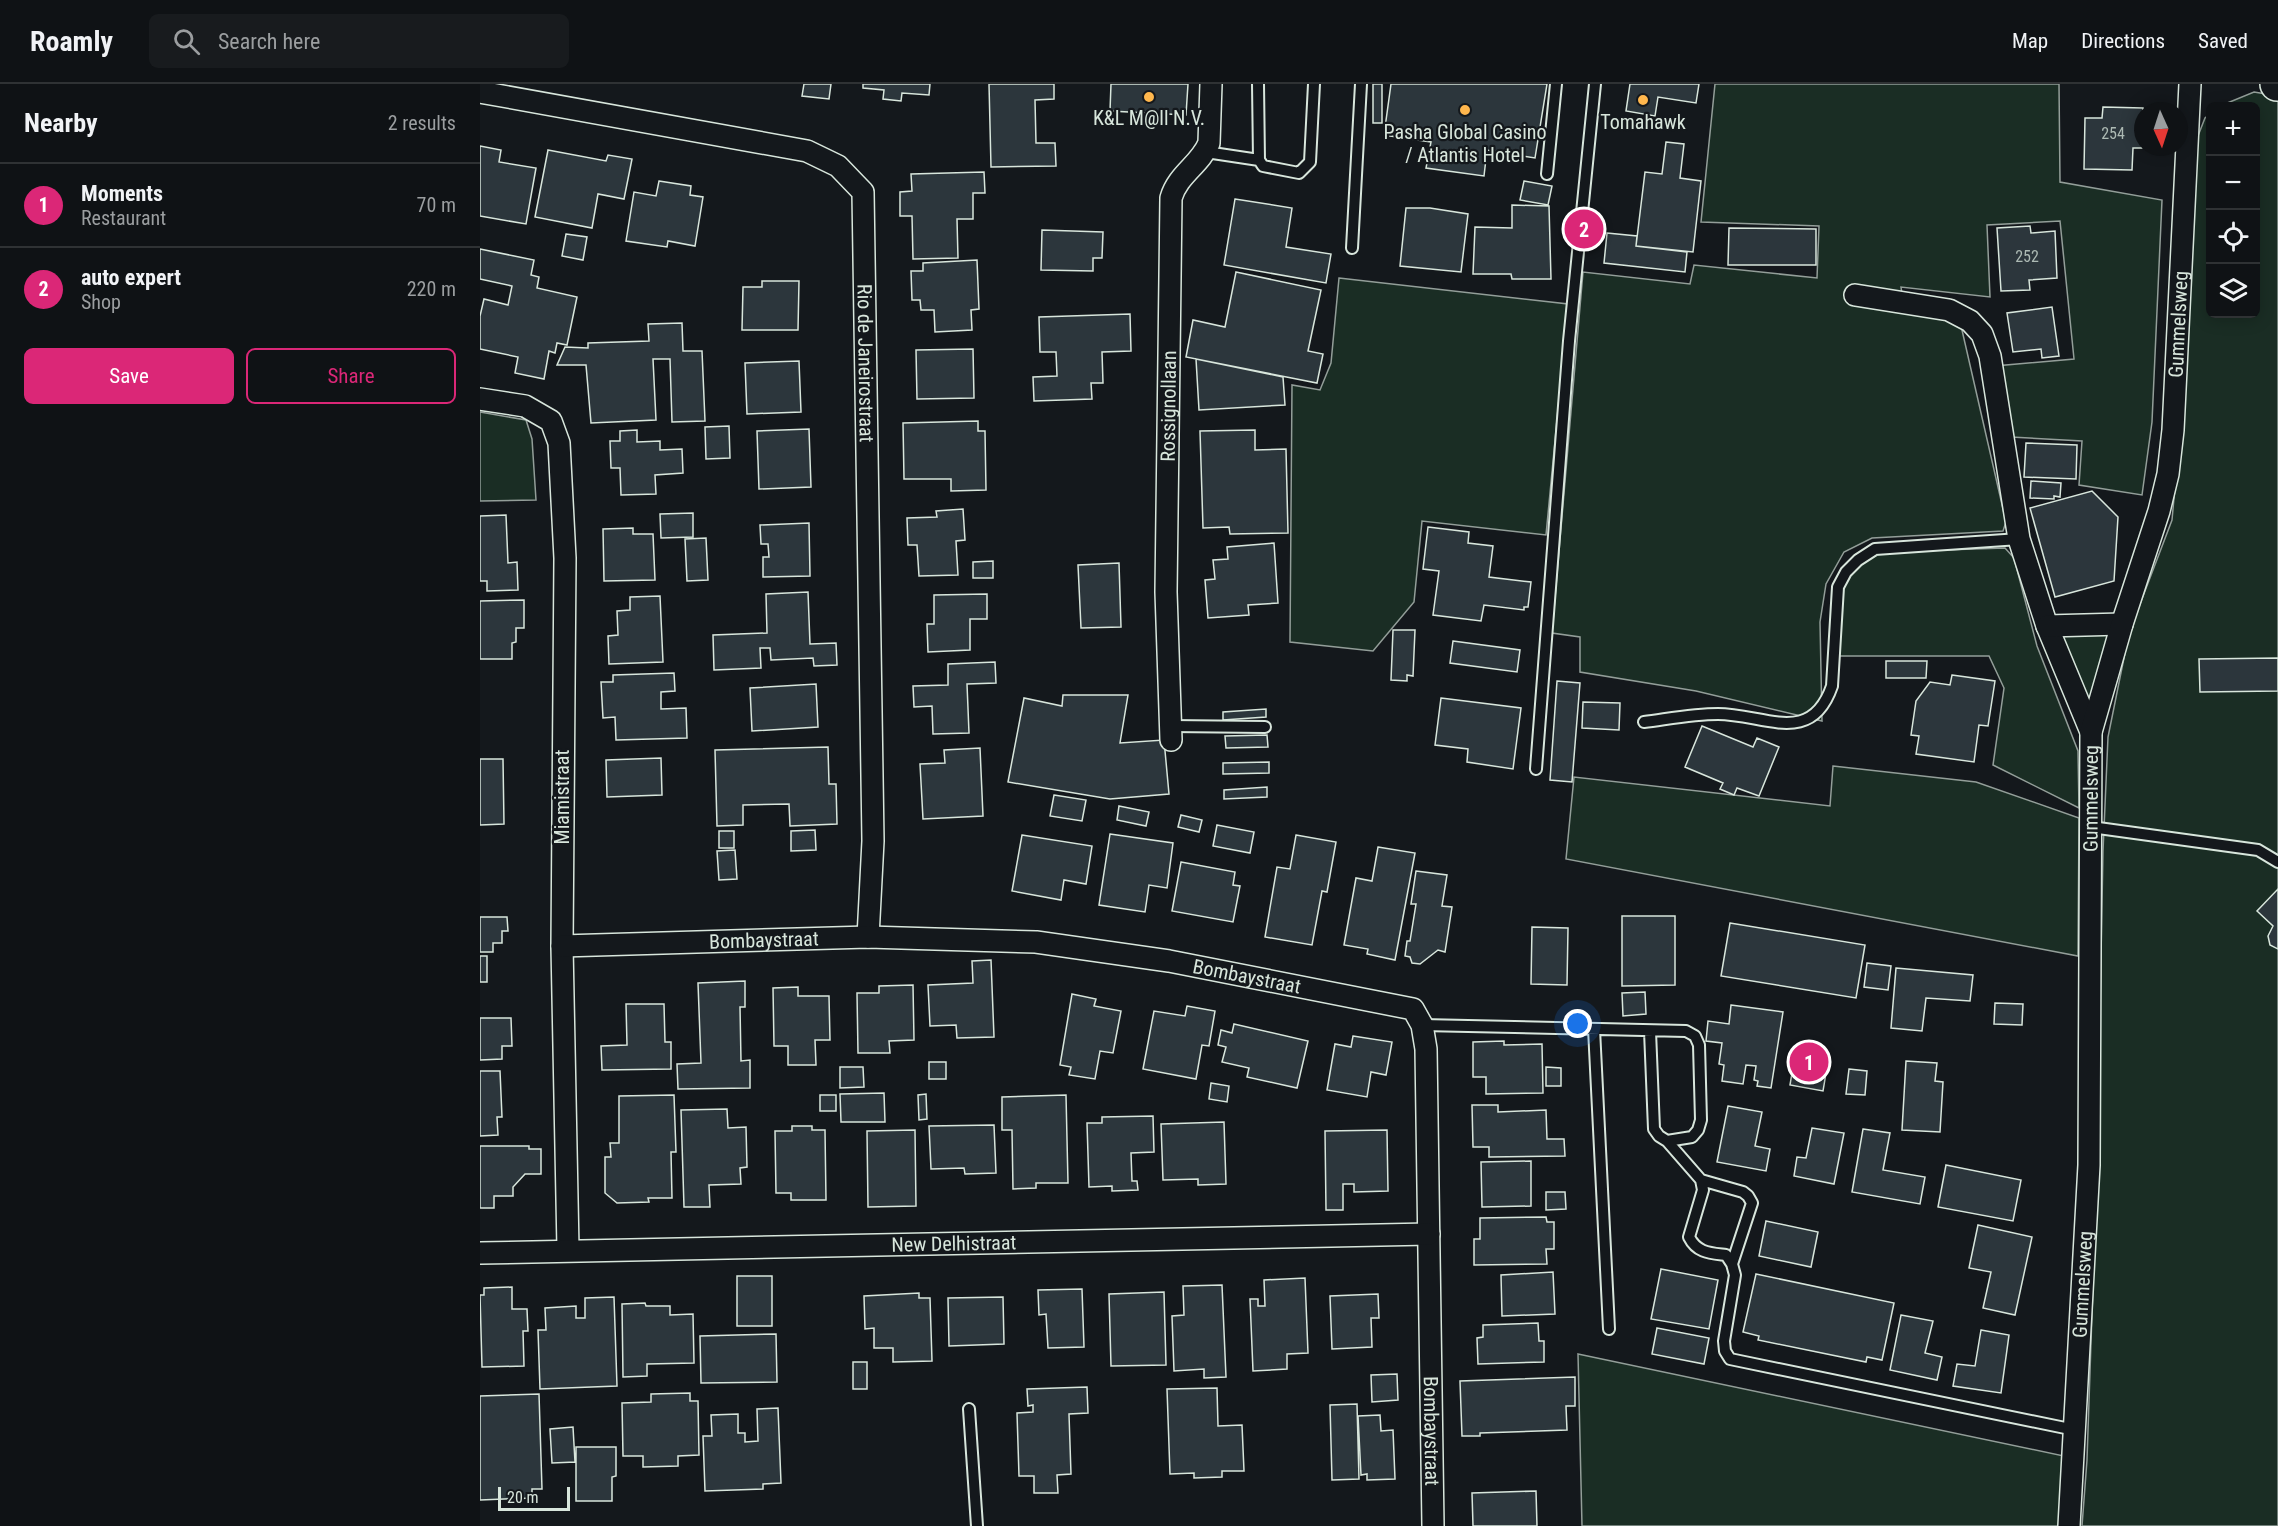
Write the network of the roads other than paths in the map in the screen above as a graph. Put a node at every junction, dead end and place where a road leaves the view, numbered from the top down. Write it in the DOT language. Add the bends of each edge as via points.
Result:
graph roads {
  1 [pos="1211,84"];
  2 [pos="1258,84"];
  3 [pos="1314,84"];
  4 [pos="1361,84"];
  5 [pos="1556,84"];
  6 [pos="1594,84"];
  7 [pos="2190,84"];
  8 [pos="480,92"];
  9 [pos="1206,152"];
  10 [pos="1259,160"];
  11 [pos="1547,174"];
  12 [pos="1352,248"];
  13 [pos="1855,295"];
  14 [pos="480,399"];
  15 [pos="2019,539"];
  16 [pos="2122,624"];
  17 [pos="2047,626"];
  18 [pos="1644,722"];
  19 [pos="1265,727"];
  20 [pos="2091,732"];
  21 [pos="1171,733"];
  22 [pos="1536,769"];
  23 [pos="2091,827"];
  24 [pos="2278,862"];
  25 [pos="868,937"];
  26 [pos="562,946"];
  27 [pos="1422,1025"];
  28 [pos="1594,1029"];
  29 [pos="1650,1031"];
  30 [pos="1667,1141"];
  31 [pos="1701,1180"];
  32 [pos="1429,1234"];
  33 [pos="568,1249"];
  34 [pos="480,1253"];
  35 [pos="1732,1264"];
  36 [pos="1609,1329"];
  37 [pos="969,1409"];
  38 [pos="2075,1430"];
  39 [pos="977,1526"];
  40 [pos="1433,1526"];
  41 [pos="2069,1526"];
  1 -- 9 [label="street"];
  2 -- 10 [label="lane"];
  3 -- 10 [label="lane" via="1310,162 1299,173 1263,166"];
  4 -- 12 [label="lane"];
  5 -- 11 [label="lane"];
  6 -- 22 [label="lane" via="1569,341"];
  7 -- 16 [label="street, Gummelsweg" via="2168,474"];
  8 -- 25 [label="street, Rio de Janeirostraat" via="807,151 838,166 863,192 873,840"];
  9 -- 10 [label="lane"];
  9 -- 21 [label="street, Rossignollaan" via="1175,185 1171,198 1166,592"];
  13 -- 15 [label="street" via="1949,309 1970,321 1982,334 1990,356"];
  14 -- 26 [label="street, Miamistraat" via="525,406 551,421 559,442 564,558"];
  15 -- 17 [label="street"];
  15 -- 18 [label="lane" via="1875,549 1858,560 1838,587 1832,686 1827,702 1816,715 1786,723 1718,714"];
  16 -- 17 [label="street"];
  16 -- 20 [label="street, Gummelsweg"];
  17 -- 20 [label="street"];
  19 -- 21 [label="lane"];
  20 -- 23 [label="street, Gummelsweg"];
  23 -- 24 [label="lane" via="2258,850"];
  23 -- 38 [label="street, Gummelsweg" via="2089,1165"];
  25 -- 26 [label="street, Bombaystraat"];
  25 -- 27 [label="street, Bombaystraat" via="1035,942 1169,961 1413,1009"];
  26 -- 33 [label="street, Miamistraat"];
  27 -- 28 [label="lane"];
  27 -- 32 [label="street, Bombaystraat" via="1426,1049"];
  28 -- 29 [label="lane"];
  28 -- 36 [label="lane"];
  29 -- 30 [label="lane" via="1654,1129"];
  29 -- 30 [label="lane" via="1686,1030 1699,1045 1698,1130 1692,1137"];
  30 -- 31 [label="lane"];
  31 -- 35 [label="lane" via="1703,1190 1689,1237 1693,1246 1726,1255"];
  31 -- 35 [label="lane" via="1743,1192 1752,1203"];
  32 -- 33 [label="street, New Delhistraat"];
  32 -- 40 [label="street, Bombaystraat"];
  33 -- 34 [label="street, New Delhistraat"];
  35 -- 38 [label="lane" via="1735,1275 1724,1341 1730,1359"];
  37 -- 39 [label="lane"];
  38 -- 41 [label="street, Gummelsweg"];
}
